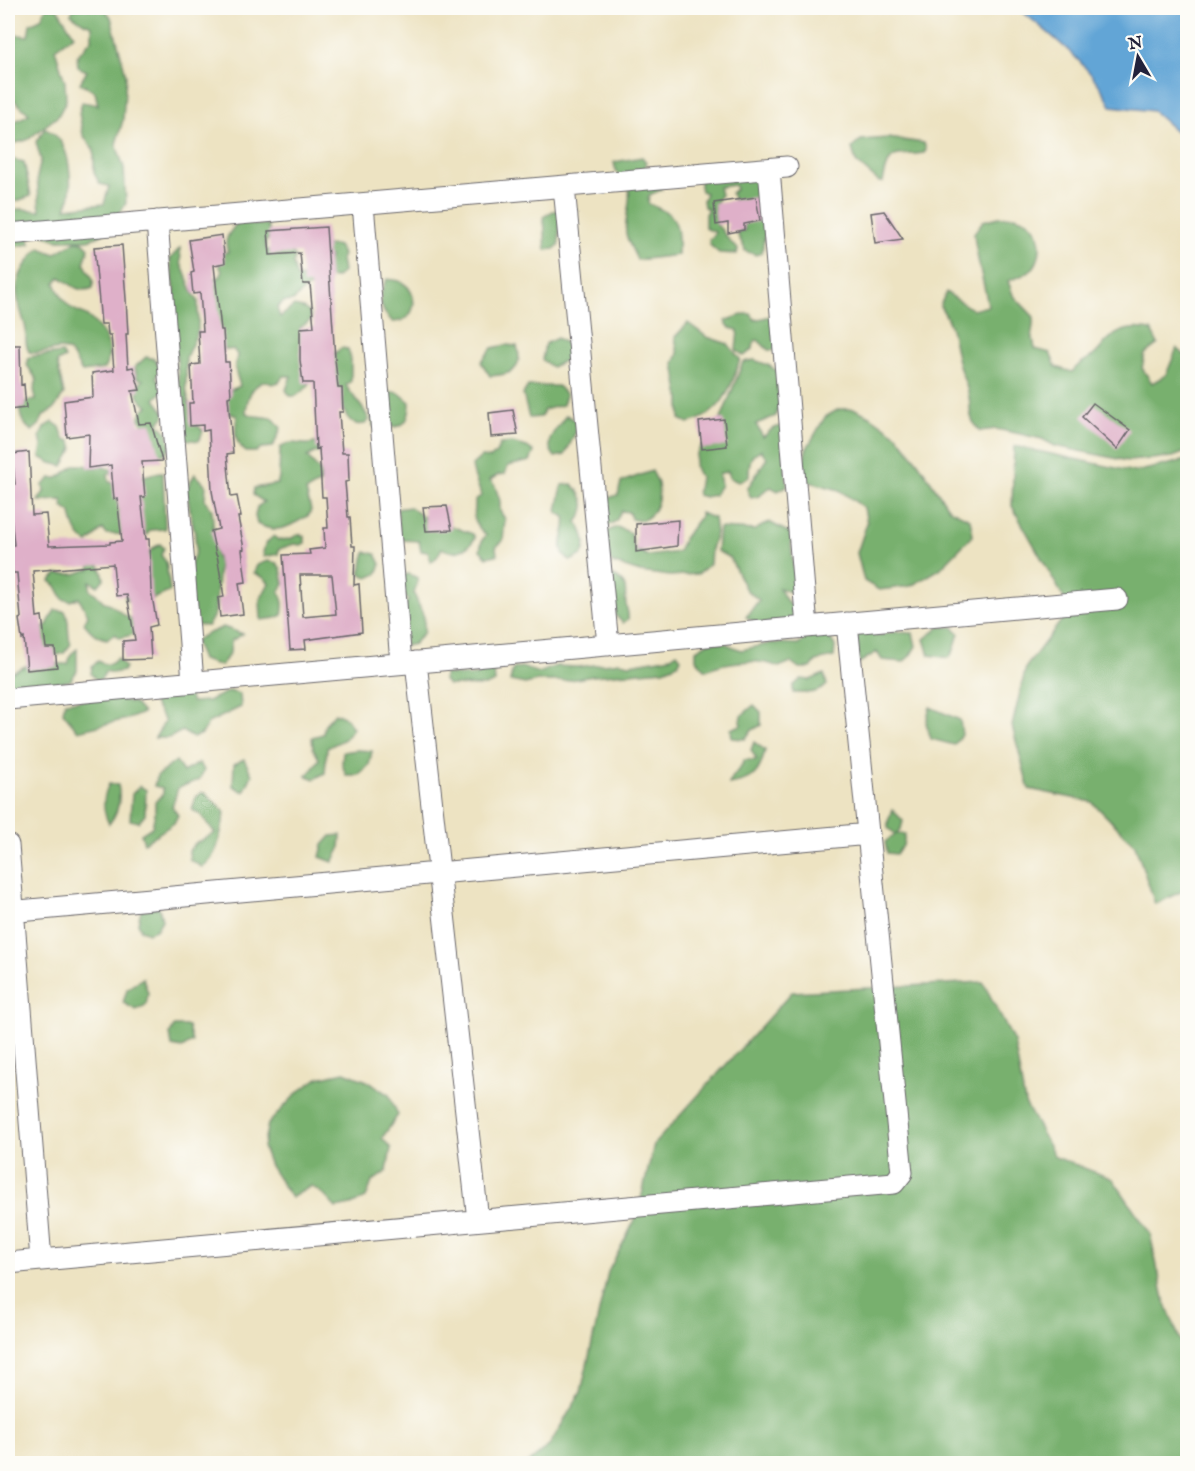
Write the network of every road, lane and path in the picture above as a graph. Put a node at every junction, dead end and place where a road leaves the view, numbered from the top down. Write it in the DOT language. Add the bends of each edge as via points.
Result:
graph roads {
  1 [pos="564,187"];
  2 [pos="363,204"];
  3 [pos="157,221"];
  4 [pos="8,234"];
  5 [pos="1117,599"];
  6 [pos="847,623"];
  7 [pos="807,627"];
  8 [pos="608,645"];
  9 [pos="409,663"];
  10 [pos="193,682"];
  11 [pos="8,699"];
  12 [pos="869,834"];
  13 [pos="8,845"];
  14 [pos="440,873"];
  15 [pos="10,912"];
  16 [pos="478,1220"];
  17 [pos="41,1260"];
  18 [pos="8,1263"];
  1 -- 2 [label="street"];
  1 -- 7 [label="street" via="778,168"];
  1 -- 8 [label="street"];
  2 -- 3 [label="street"];
  2 -- 9 [label="street"];
  3 -- 4 [label="street"];
  3 -- 10 [label="street"];
  5 -- 6 [label="street"];
  6 -- 7 [label="street"];
  6 -- 12 [label="street"];
  7 -- 8 [label="street"];
  8 -- 9 [label="street"];
  9 -- 10 [label="street"];
  9 -- 14 [label="street"];
  10 -- 11 [label="street"];
  12 -- 14 [label="street"];
  12 -- 16 [label="street" via="902,1173 894,1183"];
  13 -- 15 [label="street"];
  14 -- 15 [label="street"];
  14 -- 16 [label="street"];
  15 -- 17 [label="street"];
  16 -- 17 [label="street"];
  17 -- 18 [label="street"];
}
